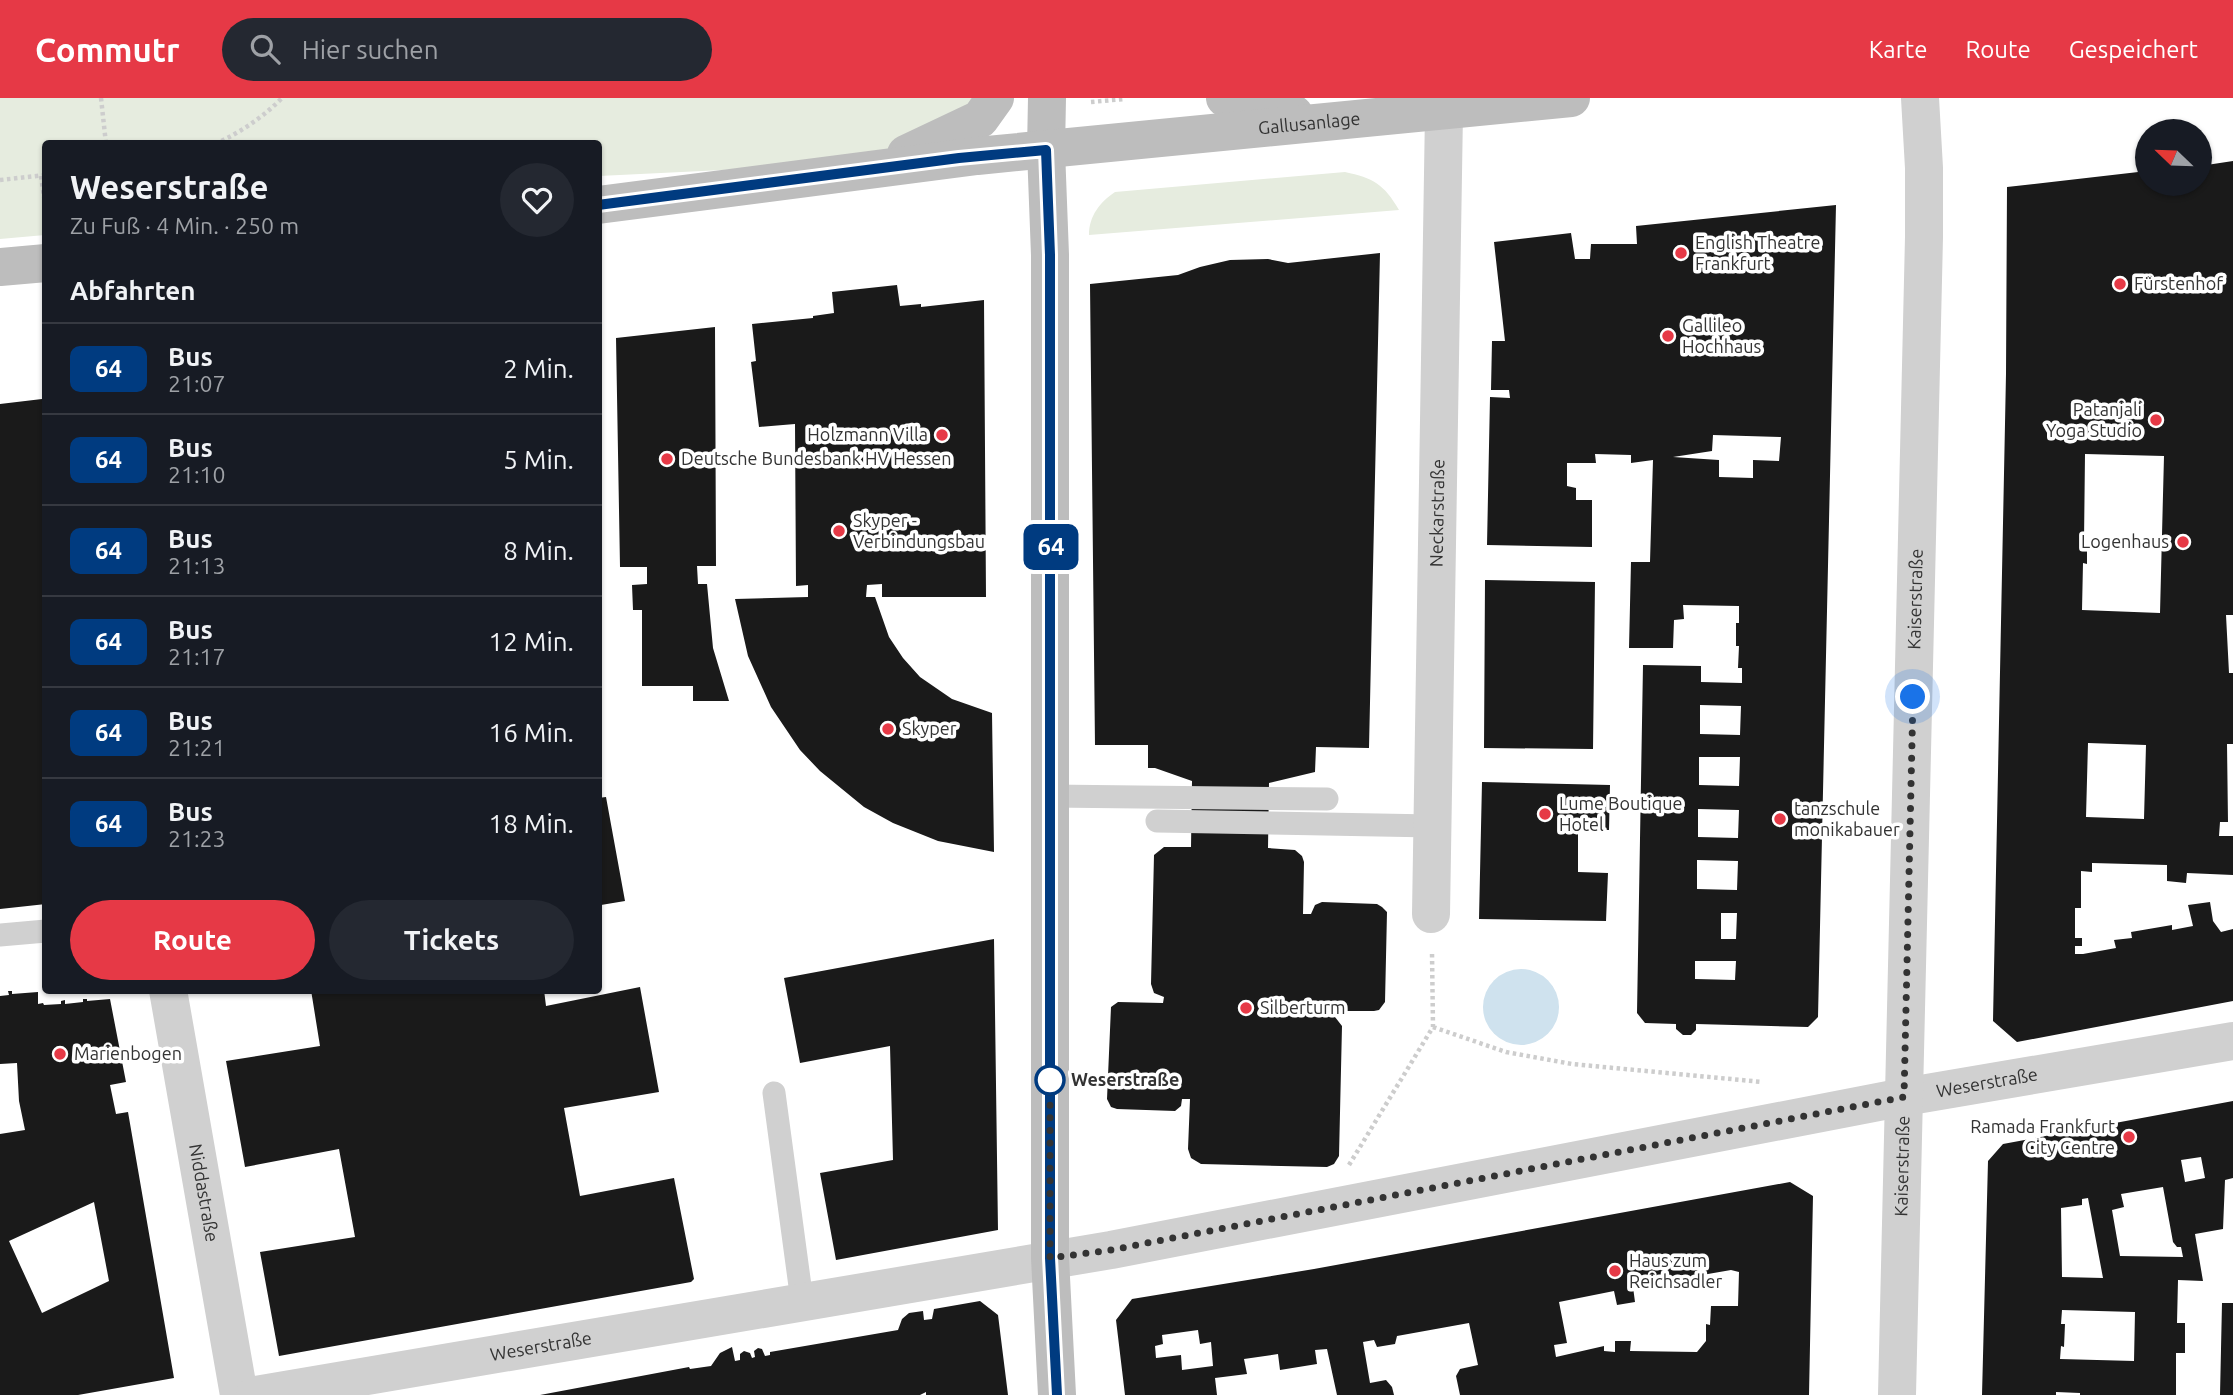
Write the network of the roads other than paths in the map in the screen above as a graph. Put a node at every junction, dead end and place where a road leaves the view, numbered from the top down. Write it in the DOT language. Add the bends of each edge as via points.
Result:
graph roads {
  1 [pos="995,98"];
  2 [pos="1225,98"];
  3 [pos="1571,98"];
  4 [pos="1920,98"];
  5 [pos="1065,101"];
  6 [pos="1444,112"];
  7 [pos="1338,121"];
  8 [pos="1046,150"];
  9 [pos="873,169"];
  10 [pos="602,204"];
  11 [pos="42,263"];
  12 [pos="0,267"];
  13 [pos="1050,796"];
  14 [pos="1327,799"];
  15 [pos="1157,821"];
  16 [pos="1433,826"];
  17 [pos="1431,915"];
  18 [pos="42,931"];
  19 [pos="0,935"];
  20 [pos="169,994"];
  21 [pos="2233,1041"];
  22 [pos="774,1093"];
  23 [pos="1904,1097"];
  24 [pos="1050,1258"];
  25 [pos="802,1301"];
  26 [pos="240,1395"];
  27 [pos="255,1395"];
  28 [pos="1057,1395"];
  29 [pos="1897,1395"];
  1 -- 9 [label="main road" via="980,119"];
  2 -- 7 [label="main road" via="1268,111"];
  3 -- 6 [label="main road, Gallusanlage"];
  4 -- 23 [label="street, Kaiserstraße" via="1924,237"];
  5 -- 8 [label="main road"];
  6 -- 7 [label="main road, Gallusanlage"];
  6 -- 16 [label="street, Neckarstraße"];
  7 -- 8 [label="main road, Gallusanlage"];
  8 -- 9 [label="main road, Gallusanlage"];
  8 -- 13 [label="main road"];
  9 -- 10 [label="main road, Gallusanlage"];
  11 -- 12 [label="main road"];
  13 -- 14 [label="lane"];
  13 -- 24 [label="main road"];
  15 -- 16 [label="lane"];
  16 -- 17 [label="street, Neckarstraße"];
  18 -- 19 [label="lane"];
  20 -- 26 [label="street, Niddastraße"];
  21 -- 23 [label="street, Weserstraße"];
  22 -- 25 [label="lane"];
  23 -- 24 [label="street, Weserstraße"];
  23 -- 29 [label="street, Kaiserstraße"];
  24 -- 25 [label="street, Weserstraße"];
  24 -- 28 [label="main road"];
  25 -- 27 [label="street, Weserstraße"];
}
